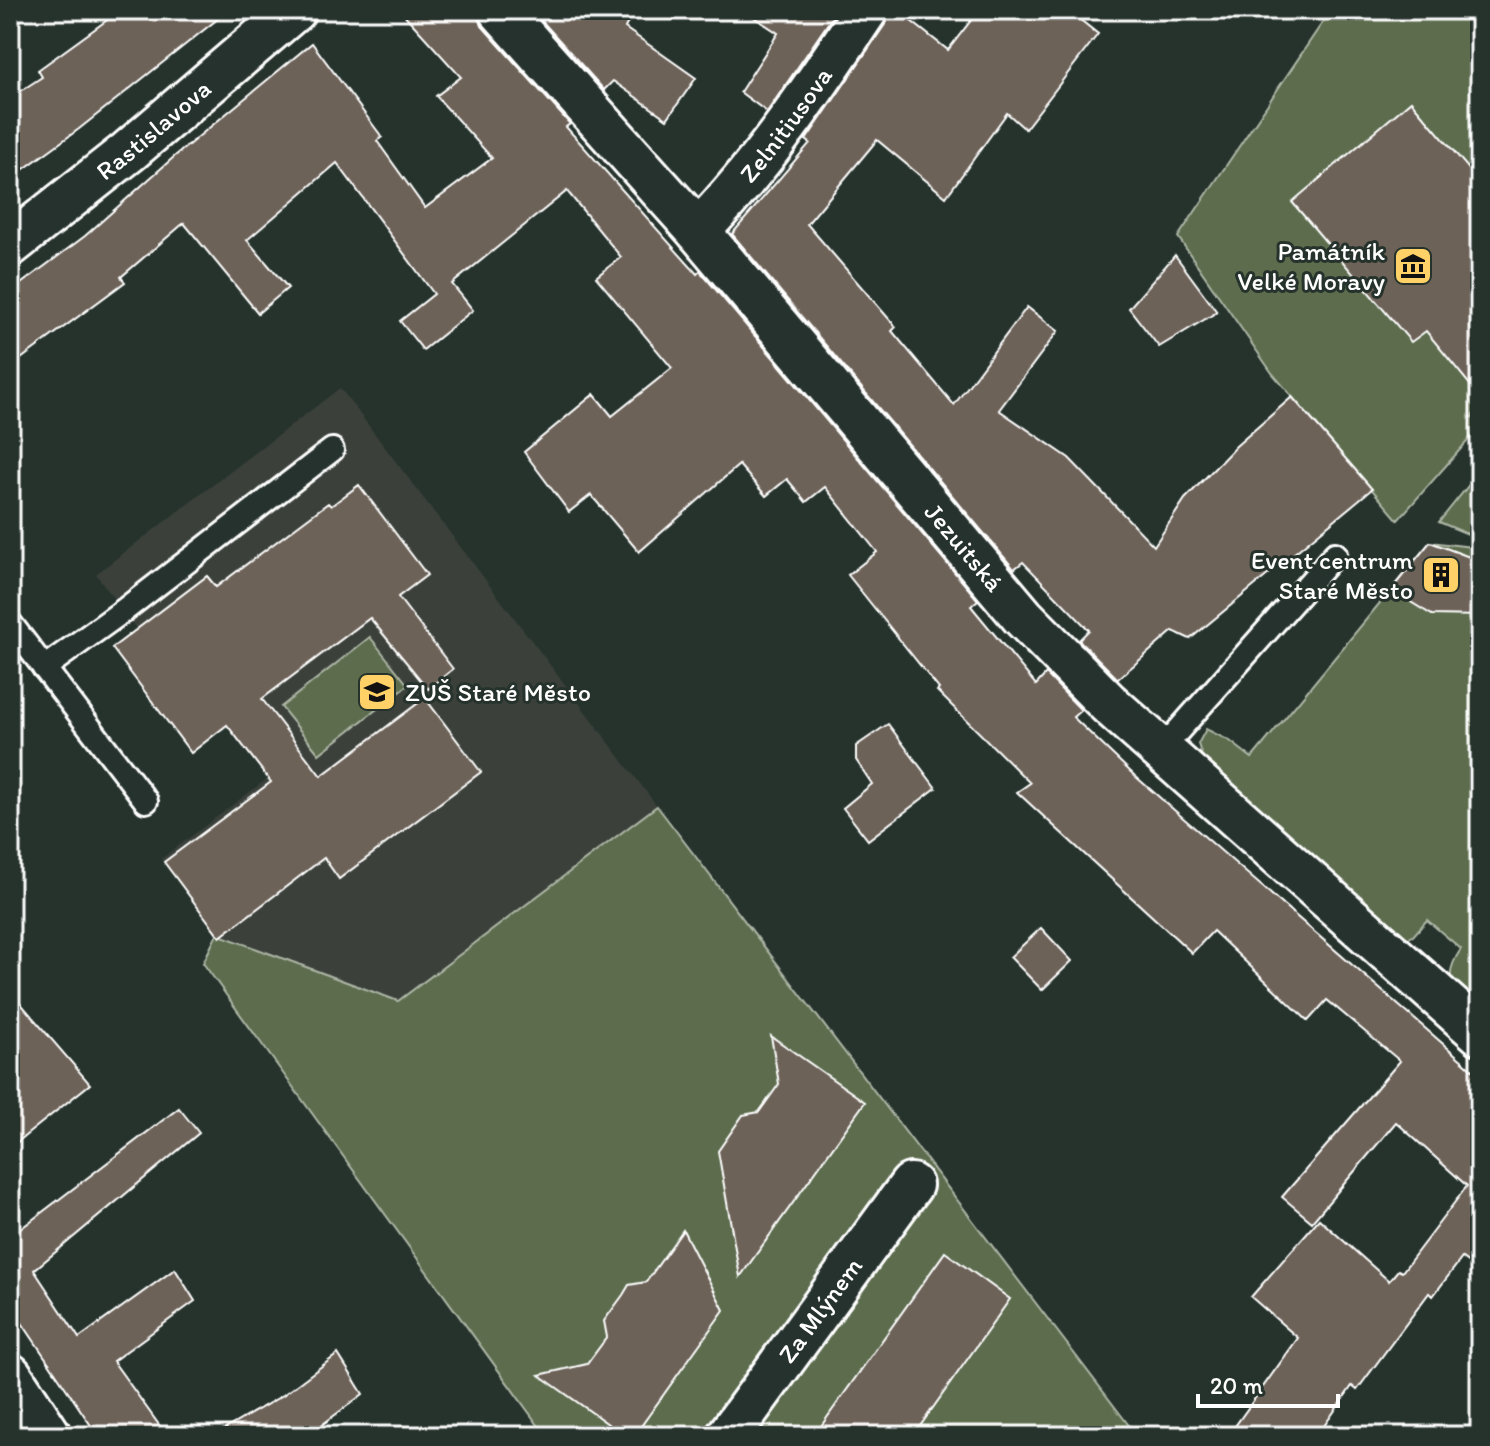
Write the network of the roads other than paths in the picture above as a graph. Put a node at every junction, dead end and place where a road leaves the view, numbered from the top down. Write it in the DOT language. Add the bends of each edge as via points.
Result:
graph roads {
  1 [pos="294,10"];
  2 [pos="500,10"];
  3 [pos="866,10"];
  4 [pos="698,231"];
  5 [pos="10,245"];
  6 [pos="332,450"];
  7 [pos="1335,554"];
  8 [pos="10,623"];
  9 [pos="44,668"];
  10 [pos="1162,749"];
  11 [pos="146,801"];
  12 [pos="1480,1033"];
  13 [pos="911,1185"];
  14 [pos="10,1375"];
  15 [pos="50,1436"];
  16 [pos="728,1436"];
  1 -- 5 [label="street, Rastislavova"];
  2 -- 4 [label="street, Jezuitská"];
  3 -- 4 [label="street, Zelnitiusova" via="785,131"];
  4 -- 10 [label="street, Jezuitská" via="1023,617"];
  6 -- 9 [label="lane"];
  7 -- 10 [label="lane"];
  8 -- 9 [label="lane"];
  9 -- 11 [label="lane"];
  10 -- 12 [label="street, Jezuitská"];
  13 -- 16 [label="street, Za Mlýnem"];
  14 -- 15 [label="street"];
}
